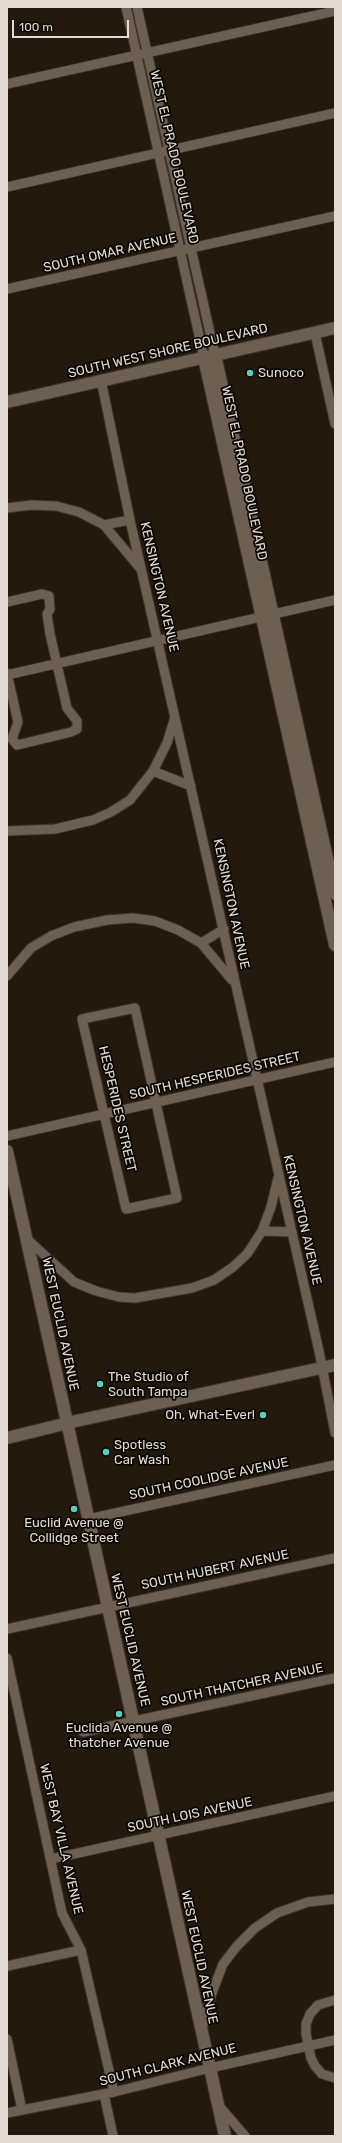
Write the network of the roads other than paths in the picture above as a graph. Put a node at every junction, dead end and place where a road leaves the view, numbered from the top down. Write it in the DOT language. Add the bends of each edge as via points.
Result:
graph roads {
  1 [pos="126,7"];
  2 [pos="137,7"];
  3 [pos="335,10"];
  4 [pos="147,52"];
  5 [pos="137,54"];
  6 [pos="7,84"];
  7 [pos="335,113"];
  8 [pos="169,150"];
  9 [pos="159,153"];
  10 [pos="7,187"];
  11 [pos="335,216"];
  12 [pos="191,248"];
  13 [pos="180,251"];
  14 [pos="7,289"];
  15 [pos="335,328"];
  16 [pos="315,333"];
  17 [pos="210,357"];
  18 [pos="101,380"];
  19 [pos="7,402"];
  20 [pos="335,424"];
  21 [pos="7,508"];
  22 [pos="130,520"];
  23 [pos="104,525"];
  24 [pos="143,572"];
  25 [pos="335,600"];
  26 [pos="7,602"];
  27 [pos="266,616"];
  28 [pos="158,640"];
  29 [pos="58,663"];
  30 [pos="7,674"];
  31 [pos="176,716"];
  32 [pos="307,767"];
  33 [pos="295,770"];
  34 [pos="153,771"];
  35 [pos="191,786"];
  36 [pos="7,831"];
  37 [pos="335,894"];
  38 [pos="332,912"];
  39 [pos="224,929"];
  40 [pos="201,943"];
  41 [pos="335,945"];
  42 [pos="7,976"];
  43 [pos="234,982"];
  44 [pos="335,1062"];
  45 [pos="257,1080"];
  46 [pos="156,1103"];
  47 [pos="105,1115"];
  48 [pos="7,1136"];
  49 [pos="7,1151"];
  50 [pos="278,1176"];
  51 [pos="262,1231"];
  52 [pos="292,1232"];
  53 [pos="27,1239"];
  54 [pos="335,1365"];
  55 [pos="322,1368"];
  56 [pos="67,1423"];
  57 [pos="335,1432"];
  58 [pos="7,1438"];
  59 [pos="335,1465"];
  60 [pos="88,1519"];
  61 [pos="335,1558"];
  62 [pos="108,1607"];
  63 [pos="7,1629"];
  64 [pos="7,1658"];
  65 [pos="335,1678"];
  66 [pos="133,1721"];
  67 [pos="83,1732"];
  68 [pos="335,1796"];
  69 [pos="158,1835"];
  70 [pos="51,1859"];
  71 [pos="335,1899"];
  72 [pos="82,1950"];
  73 [pos="7,1966"];
  74 [pos="335,2000"];
  75 [pos="202,2032"];
  76 [pos="7,2039"];
  77 [pos="335,2040"];
  78 [pos="307,2046"];
  79 [pos="210,2068"];
  80 [pos="335,2078"];
  81 [pos="114,2092"];
  82 [pos="104,2094"];
  83 [pos="218,2105"];
  84 [pos="22,2110"];
  85 [pos="7,2113"];
  86 [pos="113,2136"];
  87 [pos="225,2136"];
  88 [pos="245,2136"];
  1 -- 5 [label="street, WEST EL PRADO BOULEVARD"];
  2 -- 4 [label="street, WEST EL PRADO BOULEVARD"];
  3 -- 4 [label="street"];
  4 -- 5 [label="street"];
  4 -- 8 [label="street, WEST EL PRADO BOULEVARD"];
  5 -- 6 [label="street"];
  5 -- 9 [label="street, WEST EL PRADO BOULEVARD"];
  7 -- 8 [label="street"];
  8 -- 9 [label="street"];
  8 -- 12 [label="street, WEST EL PRADO BOULEVARD"];
  9 -- 10 [label="street"];
  9 -- 13 [label="street, WEST EL PRADO BOULEVARD"];
  11 -- 12 [label="street, SOUTH OMAR AVENUE"];
  12 -- 13 [label="street, SOUTH OMAR AVENUE"];
  12 -- 17 [label="street, WEST EL PRADO BOULEVARD"];
  13 -- 14 [label="street, SOUTH OMAR AVENUE"];
  13 -- 17 [label="street, WEST EL PRADO BOULEVARD"];
  15 -- 16 [label="street, SOUTH WEST SHORE BOULEVARD"];
  16 -- 17 [label="street, SOUTH WEST SHORE BOULEVARD"];
  16 -- 20 [label="street"];
  17 -- 18 [label="street, SOUTH WEST SHORE BOULEVARD"];
  17 -- 27 [label="street, WEST EL PRADO BOULEVARD"];
  18 -- 19 [label="street, SOUTH WEST SHORE BOULEVARD"];
  18 -- 22 [label="street, KENSINGTON AVENUE"];
  21 -- 23 [label="street" via="31,505 56,506 79,512"];
  22 -- 23 [label="street"];
  22 -- 24 [label="street, KENSINGTON AVENUE"];
  23 -- 24 [label="street" via="126,548"];
  24 -- 28 [label="street, KENSINGTON AVENUE"];
  25 -- 27 [label="street"];
  26 -- 29 [label="street" via="42,594 49,596 48,623"];
  27 -- 28 [label="street"];
  27 -- 32 [label="street, WEST EL PRADO BOULEVARD"];
  27 -- 33 [label="street, WEST EL PRADO BOULEVARD"];
  28 -- 29 [label="street"];
  28 -- 31 [label="street, KENSINGTON AVENUE"];
  29 -- 30 [label="street"];
  29 -- 30 [label="street" via="67,708 77,721 77,728 71,732 17,745 12,739 18,722"];
  31 -- 34 [label="street" via="167,743"];
  31 -- 35 [label="street, KENSINGTON AVENUE"];
  32 -- 33 [label="street"];
  32 -- 37 [label="street, WEST EL PRADO BOULEVARD"];
  33 -- 38 [label="street, WEST EL PRADO BOULEVARD"];
  34 -- 35 [label="street"];
  34 -- 36 [label="street" via="130,800 93,820 56,829"];
  35 -- 39 [label="street, KENSINGTON AVENUE"];
  38 -- 41 [label="street, WEST EL PRADO BOULEVARD"];
  39 -- 40 [label="street"];
  39 -- 43 [label="street, KENSINGTON AVENUE"];
  40 -- 42 [label="street" via="155,921 133,918 107,920 51,936 30,948"];
  40 -- 43 [label="street"];
  43 -- 45 [label="street, KENSINGTON AVENUE"];
  44 -- 45 [label="street, SOUTH HESPERIDES STREET"];
  45 -- 46 [label="street, SOUTH HESPERIDES STREET"];
  45 -- 50 [label="street, KENSINGTON AVENUE"];
  46 -- 47 [label="street, SOUTH HESPERIDES STREET"];
  46 -- 47 [label="street, HESPERIDES STREET" via="177,1198 126,1209"];
  46 -- 47 [label="street, HESPERIDES STREET" via="135,1008 82,1019"];
  47 -- 48 [label="street, SOUTH HESPERIDES STREET"];
  49 -- 53 [label="street, WEST EUCLID AVENUE"];
  50 -- 51 [label="street"];
  50 -- 52 [label="street, KENSINGTON AVENUE"];
  51 -- 52 [label="street"];
  51 -- 53 [label="street" via="247,1254 214,1280 192,1288 135,1298 96,1291 74,1282"];
  52 -- 55 [label="street, KENSINGTON AVENUE"];
  53 -- 56 [label="street, WEST EUCLID AVENUE"];
  54 -- 55 [label="street"];
  55 -- 56 [label="street"];
  55 -- 57 [label="street, KENSINGTON AVENUE"];
  56 -- 58 [label="street"];
  56 -- 60 [label="street, WEST EUCLID AVENUE"];
  59 -- 60 [label="street, SOUTH COOLIDGE AVENUE"];
  60 -- 62 [label="street, WEST EUCLID AVENUE"];
  61 -- 62 [label="street, SOUTH HUBERT AVENUE"];
  62 -- 63 [label="street, SOUTH HUBERT AVENUE"];
  62 -- 66 [label="street, WEST EUCLID AVENUE"];
  64 -- 70 [label="street, WEST BAY VILLA AVENUE"];
  65 -- 66 [label="street, SOUTH THATCHER AVENUE"];
  66 -- 67 [label="street, SOUTH THATCHER AVENUE"];
  66 -- 69 [label="street, WEST EUCLID AVENUE"];
  68 -- 69 [label="street, SOUTH LOIS AVENUE"];
  69 -- 70 [label="street, SOUTH LOIS AVENUE"];
  69 -- 75 [label="street, WEST EUCLID AVENUE"];
  70 -- 72 [label="street, WEST BAY VILLA AVENUE" via="62,1913"];
  71 -- 75 [label="street" via="308,1902 277,1914 255,1928 236,1946 220,1972 206,2010"];
  72 -- 73 [label="street"];
  72 -- 81 [label="street, WEST BAY VILLA AVENUE"];
  74 -- 78 [label="street" via="318,2005 310,2014 306,2024"];
  75 -- 79 [label="street, WEST EUCLID AVENUE"];
  76 -- 84 [label="street"];
  77 -- 78 [label="street, SOUTH CLARK AVENUE"];
  78 -- 79 [label="street, SOUTH CLARK AVENUE"];
  78 -- 80 [label="street" via="315,2066 322,2074"];
  79 -- 81 [label="street, SOUTH CLARK AVENUE"];
  79 -- 83 [label="street, WEST EUCLID AVENUE"];
  81 -- 82 [label="street, SOUTH CLARK AVENUE"];
  82 -- 84 [label="street, SOUTH CLARK AVENUE"];
  82 -- 86 [label="street"];
  83 -- 87 [label="street, WEST EUCLID AVENUE"];
  83 -- 88 [label="street"];
  84 -- 85 [label="street, SOUTH CLARK AVENUE"];
}
